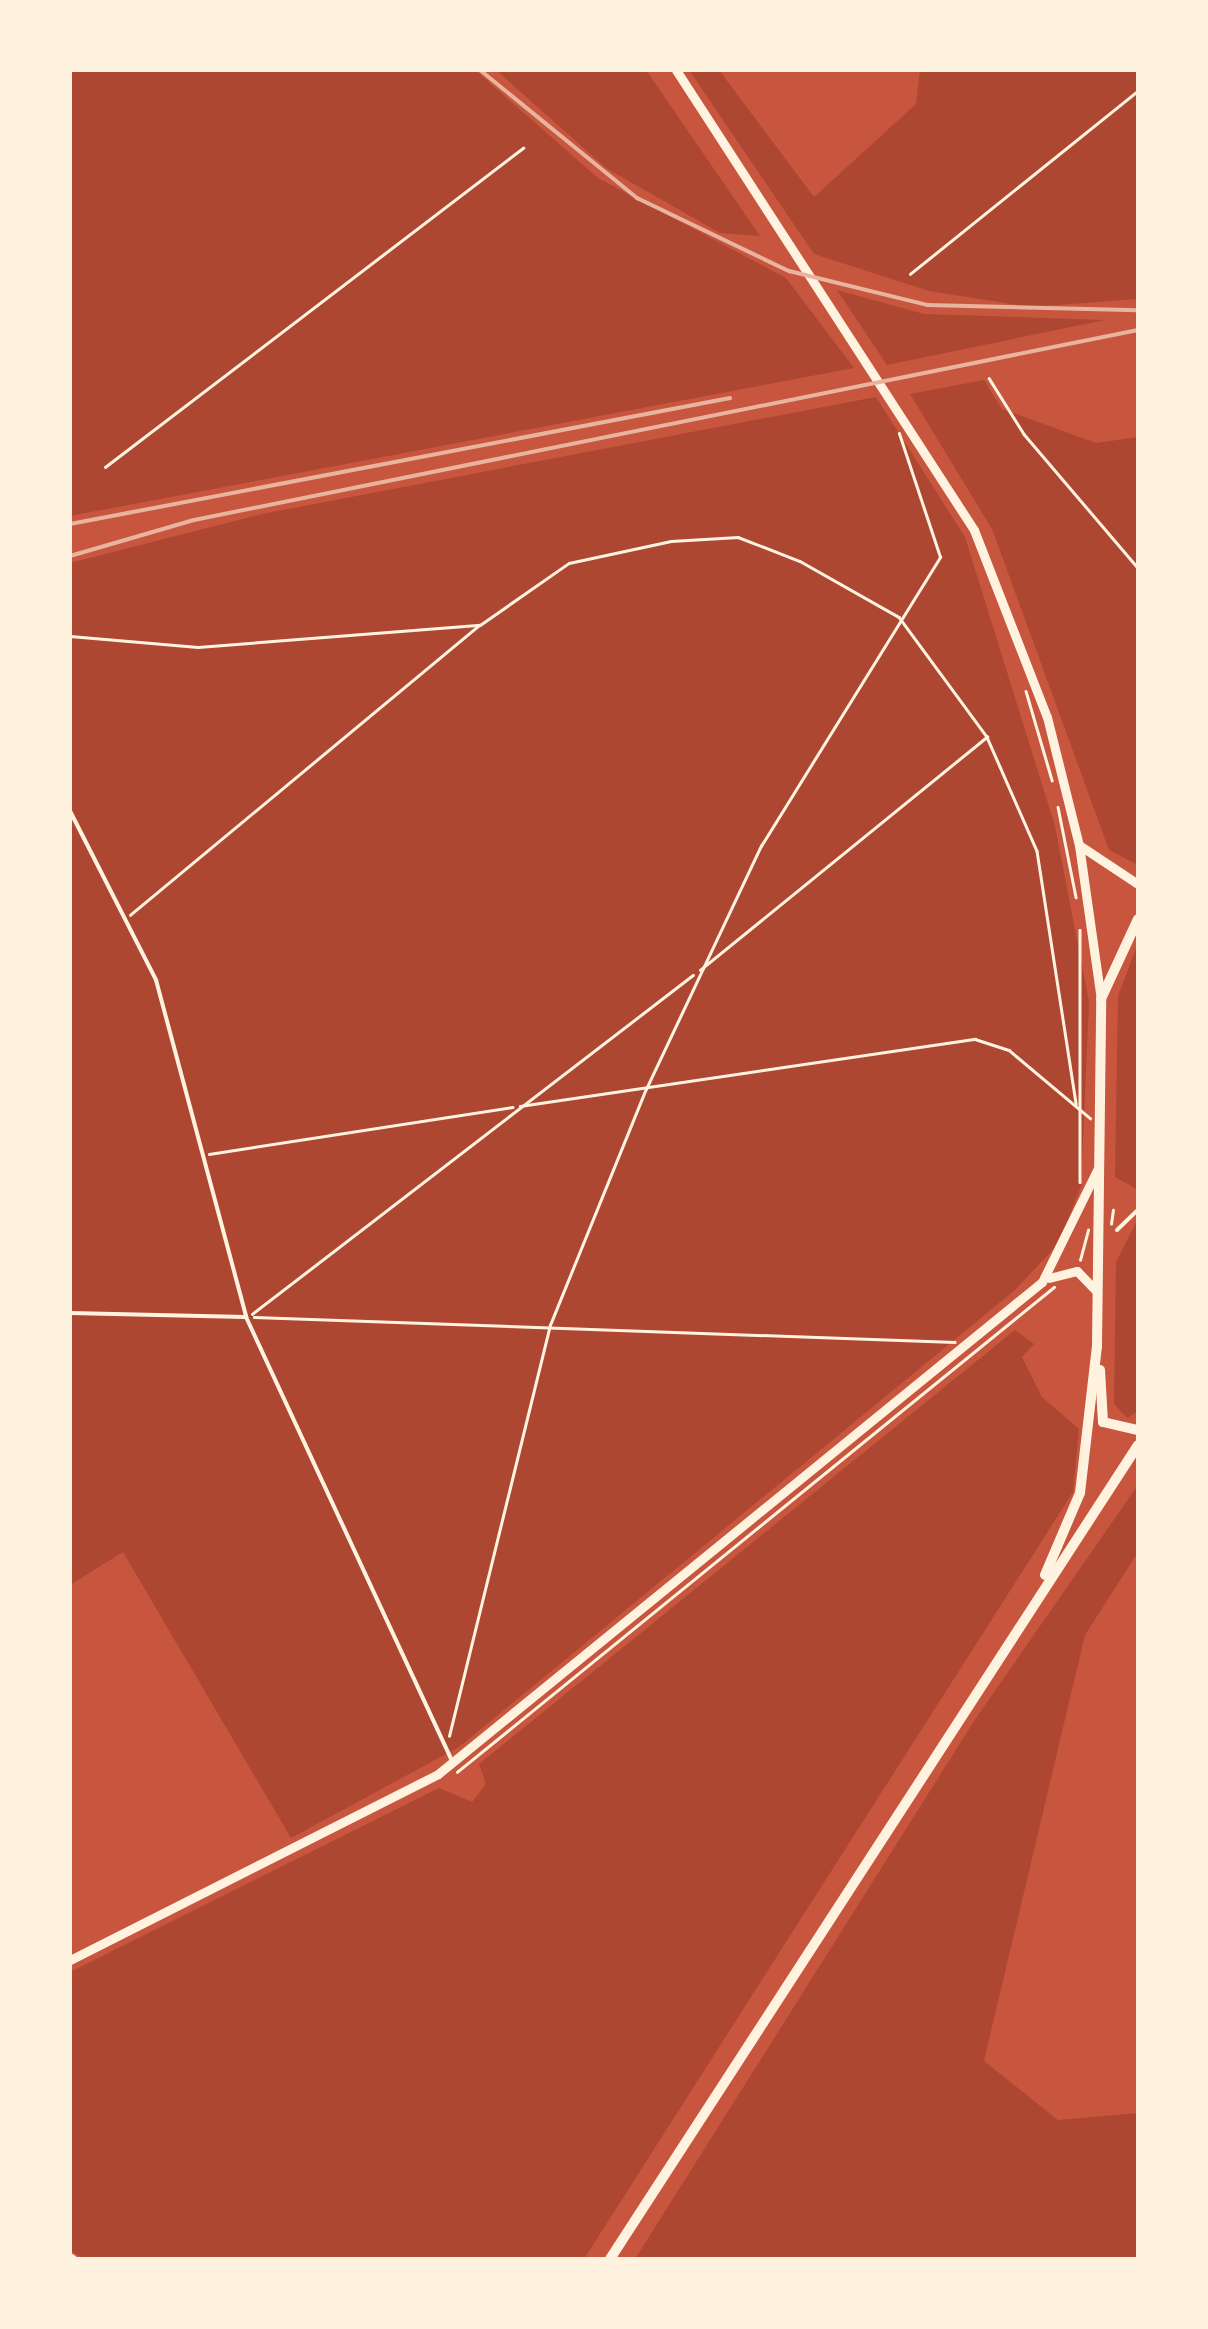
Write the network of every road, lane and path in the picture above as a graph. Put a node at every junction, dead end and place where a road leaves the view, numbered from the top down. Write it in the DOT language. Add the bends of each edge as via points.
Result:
graph roads {
  1 [pos="676,70"];
  2 [pos="1138,91"];
  3 [pos="523,148"];
  4 [pos="910,274"];
  5 [pos="989,378"];
  6 [pos="901,418"];
  7 [pos="918,454"];
  8 [pos="105,467"];
  9 [pos="1138,568"];
  10 [pos="899,617"];
  11 [pos="480,626"];
  12 [pos="70,636"];
  13 [pos="1021,676"];
  14 [pos="987,737"];
  15 [pos="70,811"];
  16 [pos="1079,845"];
  17 [pos="1138,884"];
  18 [pos="1078,911"];
  19 [pos="1138,919"];
  20 [pos="122,922"];
  21 [pos="1080,925"];
  22 [pos="696,973"];
  23 [pos="1101,999"];
  24 [pos="646,1089"];
  25 [pos="1076,1104"];
  26 [pos="516,1106"];
  27 [pos="1084,1112"];
  28 [pos="1098,1126"];
  29 [pos="206,1154"];
  30 [pos="1097,1170"];
  31 [pos="1076,1198"];
  32 [pos="1113,1210"];
  33 [pos="1138,1210"];
  34 [pos="1087,1230"];
  35 [pos="1117,1230"];
  36 [pos="1078,1272"];
  37 [pos="1042,1282"];
  38 [pos="1060,1282"];
  39 [pos="1099,1300"];
  40 [pos="70,1314"];
  41 [pos="246,1317"];
  42 [pos="550,1325"];
  43 [pos="970,1330"];
  44 [pos="1097,1334"];
  45 [pos="1138,1430"];
  46 [pos="1138,1445"];
  47 [pos="1035,1598"];
  48 [pos="451,1758"];
  49 [pos="458,1773"];
  50 [pos="70,1960"];
  51 [pos="610,2259"];
  1 -- 6 [label="main road"];
  2 -- 4 [label="path"];
  3 -- 8 [label="path"];
  5 -- 9 [label="path" via="1024,434"];
  6 -- 7 [label="path"];
  6 -- 10 [label="path" via="940,556"];
  6 -- 16 [label="main road" via="974,530 1047,717"];
  10 -- 11 [label="path" via="858,588 738,537 569,563"];
  10 -- 14 [label="path"];
  10 -- 22 [label="path"];
  11 -- 12 [label="path" via="198,647"];
  11 -- 20 [label="path"];
  13 -- 18 [label="path"];
  14 -- 22 [label="path"];
  14 -- 25 [label="path" via="1037,851"];
  15 -- 20 [label="lane"];
  16 -- 17 [label="main road"];
  16 -- 23 [label="main road"];
  19 -- 23 [label="main road"];
  20 -- 29 [label="lane" via="156,980"];
  21 -- 27 [label="path"];
  22 -- 24 [label="path"];
  22 -- 26 [label="path"];
  23 -- 28 [label="main road"];
  24 -- 25 [label="path" via="974,1039 1009,1050"];
  24 -- 26 [label="path"];
  24 -- 42 [label="path"];
  25 -- 27 [label="path"];
  26 -- 29 [label="path"];
  26 -- 41 [label="path"];
  27 -- 28 [label="path"];
  27 -- 31 [label="path"];
  28 -- 30 [label="main road"];
  29 -- 41 [label="lane"];
  30 -- 37 [label="main road"];
  30 -- 39 [label="main road"];
  32 -- 35 [label="path"];
  33 -- 35 [label="lane"];
  34 -- 36 [label="path"];
  36 -- 37 [label="main road"];
  36 -- 39 [label="main road"];
  37 -- 48 [label="main road"];
  38 -- 49 [label="path"];
  39 -- 44 [label="main road"];
  40 -- 41 [label="lane"];
  41 -- 42 [label="path"];
  41 -- 48 [label="lane"];
  42 -- 43 [label="path" via="955,1342"];
  42 -- 48 [label="path"];
  44 -- 45 [label="main road" via="1104,1422"];
  44 -- 47 [label="main road" via="1080,1493"];
  46 -- 47 [label="main road"];
  47 -- 51 [label="main road"];
  48 -- 50 [label="main road"];
}
